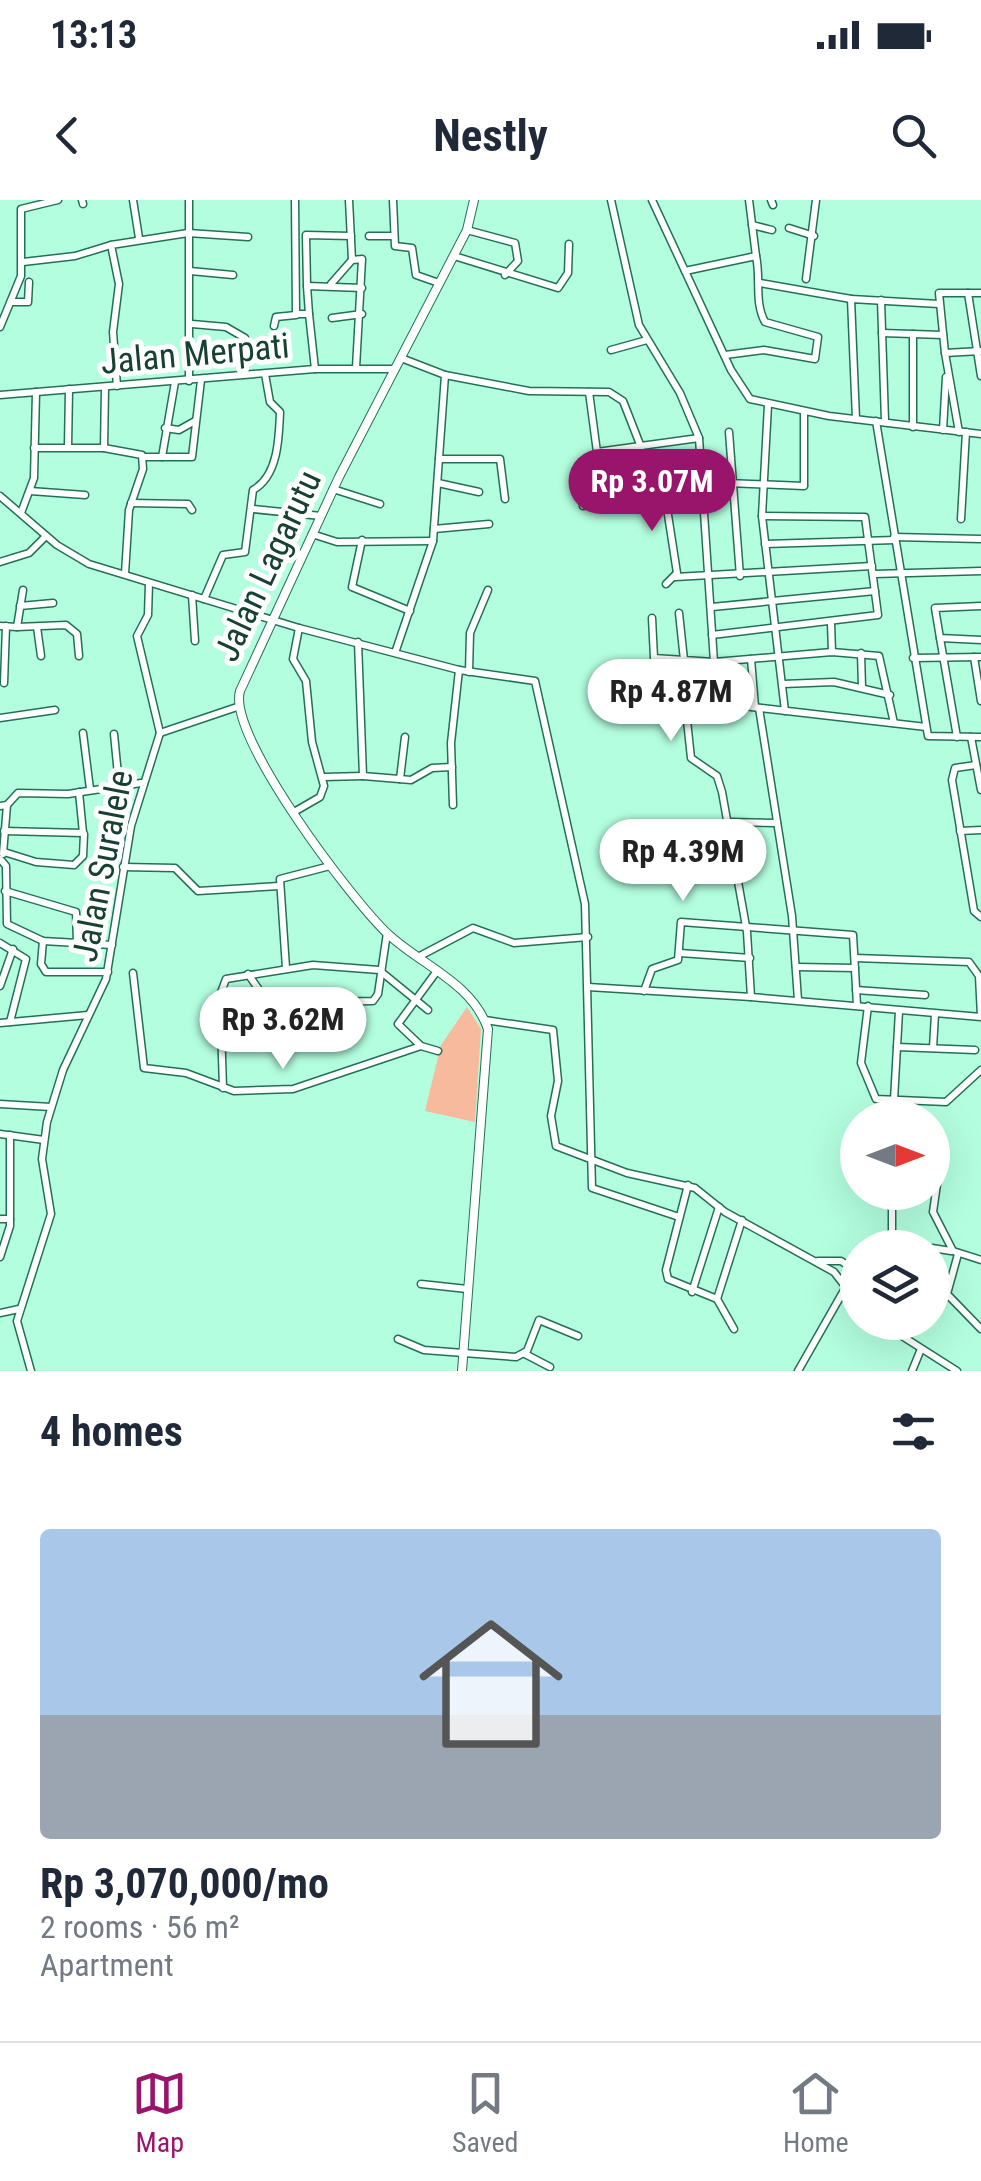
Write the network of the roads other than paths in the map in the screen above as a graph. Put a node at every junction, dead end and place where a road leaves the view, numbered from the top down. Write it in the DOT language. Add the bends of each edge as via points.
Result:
graph roads {
  1 [pos="58,200"];
  2 [pos="133,200"];
  3 [pos="189,200"];
  4 [pos="295,200"];
  5 [pos="349,200"];
  6 [pos="392,200"];
  7 [pos="474,200"];
  8 [pos="611,200"];
  9 [pos="652,200"];
  10 [pos="748,200"];
  11 [pos="816,200"];
  12 [pos="752,226"];
  13 [pos="790,228"];
  14 [pos="467,230"];
  15 [pos="772,230"];
  16 [pos="188,233"];
  17 [pos="248,236"];
  18 [pos="351,236"];
  19 [pos="369,236"];
  20 [pos="394,236"];
  21 [pos="814,236"];
  22 [pos="139,239"];
  23 [pos="111,244"];
  24 [pos="569,244"];
  25 [pos="454,256"];
  26 [pos="756,256"];
  27 [pos="352,260"];
  28 [pos="23,262"];
  29 [pos="190,271"];
  30 [pos="685,271"];
  31 [pos="233,275"];
  32 [pos="505,275"];
  33 [pos="806,279"];
  34 [pos="28,282"];
  35 [pos="439,282"];
  36 [pos="760,283"];
  37 [pos="331,284"];
  38 [pos="308,286"];
  39 [pos="363,288"];
  40 [pos="968,293"];
  41 [pos="981,294"];
  42 [pos="851,299"];
  43 [pos="881,300"];
  44 [pos="12,302"];
  45 [pos="939,304"];
  46 [pos="296,314"];
  47 [pos="309,314"];
  48 [pos="362,314"];
  49 [pos="332,318"];
  50 [pos="192,324"];
  51 [pos="274,326"];
  52 [pos="0,327"];
  53 [pos="882,333"];
  54 [pos="913,334"];
  55 [pos="943,336"];
  56 [pos="245,338"];
  57 [pos="647,340"];
  58 [pos="611,350"];
  59 [pos="979,351"];
  60 [pos="945,353"];
  61 [pos="725,355"];
  62 [pos="401,358"];
  63 [pos="947,366"];
  64 [pos="356,368"];
  65 [pos="316,369"];
  66 [pos="396,369"];
  67 [pos="264,374"];
  68 [pos="444,375"];
  69 [pos="981,376"];
  70 [pos="201,380"];
  71 [pos="189,381"];
  72 [pos="175,382"];
  73 [pos="116,386"];
  74 [pos="105,388"];
  75 [pos="69,389"];
  76 [pos="36,392"];
  77 [pos="589,392"];
  78 [pos="0,395"];
  79 [pos="768,405"];
  80 [pos="804,412"];
  81 [pos="856,419"];
  82 [pos="196,420"];
  83 [pos="880,421"];
  84 [pos="913,426"];
  85 [pos="165,428"];
  86 [pos="943,430"];
  87 [pos="729,432"];
  88 [pos="962,432"];
  89 [pos="981,434"];
  90 [pos="699,438"];
  91 [pos="640,447"];
  92 [pos="34,448"];
  93 [pos="68,448"];
  94 [pos="104,448"];
  95 [pos="597,452"];
  96 [pos="162,456"];
  97 [pos="143,457"];
  98 [pos="439,458"];
  99 [pos="730,481"];
  100 [pos="702,482"];
  101 [pos="438,483"];
  102 [pos="763,485"];
  103 [pos="334,489"];
  104 [pos="664,489"];
  105 [pos="30,491"];
  106 [pos="478,492"];
  107 [pos="85,495"];
  108 [pos="0,496"];
  109 [pos="616,498"];
  110 [pos="506,499"];
  111 [pos="131,502"];
  112 [pos="380,504"];
  113 [pos="583,506"];
  114 [pos="192,510"];
  115 [pos="252,510"];
  116 [pos="20,514"];
  117 [pos="321,516"];
  118 [pos="762,516"];
  119 [pos="961,520"];
  120 [pos="489,524"];
  121 [pos="434,529"];
  122 [pos="312,534"];
  123 [pos="46,536"];
  124 [pos="894,539"];
  125 [pos="981,539"];
  126 [pos="362,540"];
  127 [pos="433,541"];
  128 [pos="869,543"];
  129 [pos="765,544"];
  130 [pos="0,562"];
  131 [pos="873,570"];
  132 [pos="900,570"];
  133 [pos="981,571"];
  134 [pos="768,572"];
  135 [pos="125,574"];
  136 [pos="740,576"];
  137 [pos="675,577"];
  138 [pos="712,578"];
  139 [pos="149,583"];
  140 [pos="666,584"];
  141 [pos="23,590"];
  142 [pos="488,590"];
  143 [pos="875,591"];
  144 [pos="192,595"];
  145 [pos="204,598"];
  146 [pos="772,601"];
  147 [pos="53,603"];
  148 [pos="20,606"];
  149 [pos="981,606"];
  150 [pos="712,607"];
  151 [pos="410,611"];
  152 [pos="679,613"];
  153 [pos="652,618"];
  154 [pos="274,620"];
  155 [pos="831,623"];
  156 [pos="3,626"];
  157 [pos="16,627"];
  158 [pos="37,627"];
  159 [pos="298,628"];
  160 [pos="776,628"];
  161 [pos="712,634"];
  162 [pos="940,638"];
  163 [pos="981,640"];
  164 [pos="195,642"];
  165 [pos="358,642"];
  166 [pos="396,650"];
  167 [pos="832,652"];
  168 [pos="861,653"];
  169 [pos="42,656"];
  170 [pos="80,656"];
  171 [pos="780,656"];
  172 [pos="977,657"];
  173 [pos="913,658"];
  174 [pos="944,658"];
  175 [pos="751,659"];
  176 [pos="688,661"];
  177 [pos="718,662"];
  178 [pos="459,670"];
  179 [pos="469,672"];
  180 [pos="4,683"];
  181 [pos="783,684"];
  182 [pos="862,688"];
  183 [pos="890,695"];
  184 [pos="693,699"];
  185 [pos="981,702"];
  186 [pos="726,704"];
  187 [pos="237,707"];
  188 [pos="757,707"];
  189 [pos="56,710"];
  190 [pos="785,712"];
  191 [pos="0,718"];
  192 [pos="894,724"];
  193 [pos="926,727"];
  194 [pos="160,732"];
  195 [pos="83,733"];
  196 [pos="114,734"];
  197 [pos="406,737"];
  198 [pos="957,737"];
  199 [pos="971,737"];
  200 [pos="981,737"];
  201 [pos="976,764"];
  202 [pos="452,767"];
  203 [pos="363,776"];
  204 [pos="324,777"];
  205 [pos="400,779"];
  206 [pos="140,783"];
  207 [pos="119,785"];
  208 [pos="90,789"];
  209 [pos="981,790"];
  210 [pos="79,792"];
  211 [pos="4,806"];
  212 [pos="453,806"];
  213 [pos="294,812"];
  214 [pos="728,822"];
  215 [pos="777,822"];
  216 [pos="981,830"];
  217 [pos="960,831"];
  218 [pos="4,832"];
  219 [pos="84,833"];
  220 [pos="2,856"];
  221 [pos="122,866"];
  222 [pos="330,866"];
  223 [pos="280,886"];
  224 [pos="5,890"];
  225 [pos="981,917"];
  226 [pos="746,924"];
  227 [pos="793,928"];
  228 [pos="387,933"];
  229 [pos="588,938"];
  230 [pos="43,941"];
  231 [pos="77,942"];
  232 [pos="0,943"];
  233 [pos="112,946"];
  234 [pos="13,949"];
  235 [pos="680,954"];
  236 [pos="418,957"];
  237 [pos="750,958"];
  238 [pos="855,958"];
  239 [pos="796,967"];
  240 [pos="286,968"];
  241 [pos="856,968"];
  242 [pos="379,970"];
  243 [pos="437,971"];
  244 [pos="108,972"];
  245 [pos="133,973"];
  246 [pos="248,974"];
  247 [pos="0,986"];
  248 [pos="588,987"];
  249 [pos="856,990"];
  250 [pos="644,991"];
  251 [pos="925,995"];
  252 [pos="751,997"];
  253 [pos="415,999"];
  254 [pos="798,1000"];
  255 [pos="856,1005"];
  256 [pos="868,1006"];
  257 [pos="428,1010"];
  258 [pos="899,1010"];
  259 [pos="935,1014"];
  260 [pos="89,1015"];
  261 [pos="981,1016"];
  262 [pos="485,1020"];
  263 [pos="10,1022"];
  264 [pos="0,1023"];
  265 [pos="422,1046"];
  266 [pos="897,1047"];
  267 [pos="933,1048"];
  268 [pos="975,1050"];
  269 [pos="438,1051"];
  270 [pos="981,1070"];
  271 [pos="223,1088"];
  272 [pos="893,1100"];
  273 [pos="948,1100"];
  274 [pos="0,1104"];
  275 [pos="50,1107"];
  276 [pos="0,1134"];
  277 [pos="10,1136"];
  278 [pos="44,1140"];
  279 [pos="588,1159"];
  280 [pos="0,1163"];
  281 [pos="10,1163"];
  282 [pos="688,1186"];
  283 [pos="718,1207"];
  284 [pos="932,1210"];
  285 [pos="680,1217"];
  286 [pos="0,1219"];
  287 [pos="10,1219"];
  288 [pos="742,1220"];
  289 [pos="2,1246"];
  290 [pos="950,1252"];
  291 [pos="955,1253"];
  292 [pos="0,1258"];
  293 [pos="981,1260"];
  294 [pos="817,1261"];
  295 [pos="840,1261"];
  296 [pos="840,1278"];
  297 [pos="421,1284"];
  298 [pos="467,1289"];
  299 [pos="692,1292"];
  300 [pos="840,1298"];
  301 [pos="717,1299"];
  302 [pos="19,1309"];
  303 [pos="0,1313"];
  304 [pos="734,1329"];
  305 [pos="981,1330"];
  306 [pos="578,1336"];
  307 [pos="398,1339"];
  308 [pos="906,1340"];
  309 [pos="920,1350"];
  310 [pos="464,1351"];
  311 [pos="526,1354"];
  312 [pos="550,1366"];
  313 [pos="31,1371"];
  314 [pos="462,1371"];
  315 [pos="798,1371"];
  316 [pos="912,1371"];
  317 [pos="957,1371"];
  1 -- 28 [label="street" via="22,208"];
  2 -- 22 [label="street"];
  3 -- 16 [label="street"];
  4 -- 46 [label="street"];
  5 -- 18 [label="street"];
  6 -- 20 [label="street"];
  7 -- 14 [label="street, Jalan Lagarutu"];
  8 -- 57 [label="street"];
  9 -- 30 [label="street"];
  10 -- 12 [label="street"];
  11 -- 21 [label="street"];
  12 -- 15 [label="street"];
  12 -- 26 [label="street"];
  13 -- 21 [label="street"];
  14 -- 25 [label="street, Jalan Lagarutu"];
  14 -- 32 [label="street" via="515,243 518,261"];
  16 -- 17 [label="street"];
  16 -- 22 [label="street"];
  16 -- 29 [label="street"];
  18 -- 27 [label="street"];
  18 -- 38 [label="street" via="306,235"];
  19 -- 20 [label="street"];
  20 -- 35 [label="street" via="396,247 414,250 416,275"];
  21 -- 33 [label="street"];
  22 -- 23 [label="street"];
  23 -- 28 [label="street"];
  23 -- 73 [label="street" via="120,284 113,332"];
  24 -- 32 [label="street" via="561,288"];
  25 -- 32 [label="street"];
  25 -- 35 [label="street, Jalan Lagarutu"];
  26 -- 30 [label="street"];
  26 -- 36 [label="street"];
  27 -- 37 [label="street"];
  27 -- 39 [label="street" via="362,260"];
  28 -- 44 [label="street"];
  29 -- 31 [label="street"];
  29 -- 50 [label="street"];
  30 -- 61 [label="street"];
  34 -- 44 [label="street" via="28,302"];
  35 -- 62 [label="street, Jalan Lagarutu"];
  36 -- 42 [label="street"];
  36 -- 61 [label="street" via="757,306 765,322 818,335 818,356 764,350"];
  37 -- 38 [label="street"];
  37 -- 39 [label="street"];
  38 -- 47 [label="street"];
  39 -- 48 [label="street"];
  40 -- 41 [label="street"];
  40 -- 45 [label="street" via="940,292"];
  40 -- 59 [label="street"];
  42 -- 43 [label="street"];
  42 -- 81 [label="street"];
  43 -- 45 [label="street"];
  43 -- 53 [label="street"];
  44 -- 52 [label="street"];
  45 -- 55 [label="street"];
  46 -- 47 [label="street"];
  46 -- 51 [label="street" via="276,317"];
  47 -- 65 [label="street"];
  48 -- 49 [label="street"];
  48 -- 64 [label="street"];
  50 -- 56 [label="street"];
  50 -- 71 [label="street"];
  53 -- 54 [label="street"];
  53 -- 83 [label="street"];
  54 -- 55 [label="street"];
  54 -- 84 [label="street"];
  55 -- 60 [label="street"];
  57 -- 58 [label="street"];
  57 -- 90 [label="street"];
  59 -- 60 [label="street"];
  59 -- 69 [label="street"];
  60 -- 63 [label="street"];
  61 -- 79 [label="street" via="745,394"];
  62 -- 66 [label="street, Jalan Lagarutu"];
  62 -- 68 [label="street"];
  63 -- 86 [label="street"];
  63 -- 88 [label="street"];
  64 -- 65 [label="street, Jalan Merpati"];
  64 -- 66 [label="street, Jalan Merpati"];
  65 -- 67 [label="street, Jalan Merpati"];
  66 -- 103 [label="street, Jalan Lagarutu"];
  67 -- 70 [label="street, Jalan Merpati"];
  67 -- 115 [label="street" via="270,402 280,412 280,440 264,483 253,490"];
  68 -- 77 [label="street" via="529,390"];
  68 -- 98 [label="street"];
  70 -- 71 [label="street, Jalan Merpati"];
  70 -- 82 [label="street"];
  71 -- 72 [label="street, Jalan Merpati"];
  72 -- 73 [label="street, Jalan Merpati"];
  72 -- 85 [label="street"];
  73 -- 74 [label="street, Jalan Merpati"];
  74 -- 75 [label="street, Jalan Merpati"];
  74 -- 94 [label="street"];
  75 -- 76 [label="street, Jalan Merpati"];
  75 -- 93 [label="street"];
  76 -- 78 [label="street, Jalan Merpati"];
  76 -- 92 [label="street"];
  77 -- 91 [label="street" via="618,395"];
  77 -- 95 [label="street"];
  79 -- 80 [label="street"];
  79 -- 102 [label="street"];
  80 -- 81 [label="street"];
  80 -- 102 [label="street" via="804,488"];
  81 -- 83 [label="street"];
  82 -- 85 [label="street" via="179,430"];
  82 -- 96 [label="street" via="192,457"];
  83 -- 84 [label="street"];
  83 -- 124 [label="street"];
  84 -- 86 [label="street"];
  85 -- 96 [label="street"];
  86 -- 88 [label="street"];
  87 -- 99 [label="street"];
  88 -- 89 [label="street"];
  88 -- 119 [label="street"];
  90 -- 91 [label="street"];
  90 -- 100 [label="street"];
  91 -- 95 [label="street"];
  92 -- 93 [label="street"];
  92 -- 105 [label="street"];
  93 -- 94 [label="street"];
  94 -- 97 [label="street"];
  95 -- 109 [label="street"];
  96 -- 97 [label="street"];
  97 -- 111 [label="street"];
  98 -- 101 [label="street"];
  98 -- 110 [label="street" via="500,459"];
  99 -- 100 [label="street"];
  99 -- 102 [label="street"];
  99 -- 136 [label="street"];
  100 -- 104 [label="street"];
  100 -- 138 [label="street"];
  101 -- 106 [label="street"];
  101 -- 121 [label="street"];
  102 -- 118 [label="street"];
  103 -- 112 [label="street"];
  103 -- 117 [label="street, Jalan Lagarutu"];
  104 -- 109 [label="street"];
  104 -- 137 [label="street"];
  105 -- 107 [label="street"];
  105 -- 116 [label="street"];
  108 -- 116 [label="street"];
  109 -- 113 [label="street"];
  111 -- 114 [label="street" via="188,504"];
  111 -- 135 [label="street"];
  115 -- 117 [label="street"];
  115 -- 145 [label="street" via="245,554 223,555"];
  116 -- 123 [label="street"];
  117 -- 122 [label="street, Jalan Lagarutu"];
  118 -- 128 [label="street" via="865,517"];
  118 -- 129 [label="street"];
  120 -- 121 [label="street"];
  121 -- 127 [label="street"];
  122 -- 126 [label="street" via="336,542"];
  122 -- 154 [label="street, Jalan Lagarutu"];
  123 -- 130 [label="street" via="28,553"];
  123 -- 135 [label="street" via="77,559"];
  124 -- 125 [label="street"];
  124 -- 128 [label="street"];
  124 -- 132 [label="street"];
  126 -- 127 [label="street"];
  126 -- 151 [label="street" via="351,586"];
  127 -- 151 [label="street"];
  128 -- 129 [label="street"];
  128 -- 131 [label="street"];
  129 -- 134 [label="street"];
  131 -- 132 [label="street"];
  131 -- 134 [label="street"];
  131 -- 143 [label="street"];
  132 -- 133 [label="street"];
  132 -- 173 [label="street"];
  134 -- 136 [label="street"];
  134 -- 146 [label="street"];
  135 -- 139 [label="street"];
  136 -- 138 [label="street"];
  137 -- 138 [label="street"];
  137 -- 140 [label="street"];
  138 -- 150 [label="street"];
  139 -- 144 [label="street"];
  139 -- 194 [label="street" via="148,615 137,636"];
  141 -- 148 [label="street"];
  142 -- 179 [label="street" via="470,633"];
  143 -- 146 [label="street"];
  143 -- 155 [label="street" via="876,617"];
  144 -- 145 [label="street"];
  144 -- 164 [label="street"];
  145 -- 154 [label="street"];
  146 -- 150 [label="street"];
  146 -- 160 [label="street"];
  147 -- 148 [label="street"];
  148 -- 157 [label="street"];
  149 -- 162 [label="street" via="936,606"];
  150 -- 161 [label="street"];
  151 -- 166 [label="street"];
  152 -- 176 [label="street"];
  153 -- 176 [label="street" via="654,658"];
  154 -- 159 [label="street"];
  154 -- 187 [label="street, Jalan Lagarutu"];
  155 -- 160 [label="street"];
  155 -- 167 [label="street"];
  156 -- 157 [label="street"];
  156 -- 180 [label="street"];
  157 -- 158 [label="street"];
  158 -- 169 [label="street"];
  158 -- 170 [label="street" via="71,627"];
  159 -- 165 [label="street"];
  159 -- 204 [label="street" via="293,659 306,681 312,742"];
  160 -- 161 [label="street"];
  160 -- 171 [label="street"];
  161 -- 177 [label="street"];
  162 -- 163 [label="street"];
  162 -- 174 [label="street"];
  165 -- 166 [label="street"];
  165 -- 203 [label="street"];
  166 -- 178 [label="street"];
  167 -- 168 [label="street"];
  167 -- 171 [label="street"];
  168 -- 182 [label="street"];
  168 -- 183 [label="street" via="883,658"];
  171 -- 175 [label="street"];
  171 -- 181 [label="street"];
  172 -- 174 [label="street"];
  172 -- 185 [label="street"];
  173 -- 174 [label="street"];
  173 -- 193 [label="street"];
  174 -- 198 [label="street"];
  175 -- 177 [label="street"];
  175 -- 188 [label="street"];
  176 -- 177 [label="street"];
  176 -- 184 [label="street"];
  177 -- 186 [label="street"];
  178 -- 179 [label="street"];
  178 -- 202 [label="street"];
  179 -- 229 [label="street" via="535,680 584,890"];
  181 -- 182 [label="street" via="828,681"];
  181 -- 190 [label="street"];
  182 -- 183 [label="street"];
  183 -- 192 [label="street"];
  184 -- 186 [label="street"];
  184 -- 214 [label="street" via="685,702 691,758 717,776"];
  186 -- 188 [label="street"];
  187 -- 194 [label="street, Jalan Suralele"];
  187 -- 213 [label="street, Jalan Lagarutu"];
  188 -- 190 [label="street"];
  188 -- 215 [label="street"];
  189 -- 191 [label="street"];
  190 -- 192 [label="street"];
  192 -- 193 [label="street"];
  193 -- 198 [label="street" via="931,738"];
  194 -- 206 [label="street, Jalan Suralele"];
  195 -- 208 [label="street"];
  196 -- 207 [label="street"];
  197 -- 205 [label="street"];
  198 -- 199 [label="street"];
  199 -- 200 [label="street"];
  199 -- 201 [label="street"];
  201 -- 209 [label="street"];
  201 -- 217 [label="street" via="953,770"];
  202 -- 205 [label="street"];
  202 -- 212 [label="street"];
  203 -- 204 [label="street"];
  203 -- 205 [label="street"];
  204 -- 213 [label="street" via="322,795"];
  206 -- 207 [label="street"];
  206 -- 221 [label="street, Jalan Suralele"];
  207 -- 208 [label="street"];
  208 -- 210 [label="street"];
  210 -- 211 [label="street" via="18,794"];
  210 -- 219 [label="street"];
  211 -- 218 [label="street"];
  213 -- 222 [label="street, Jalan Lagarutu"];
  214 -- 215 [label="street"];
  214 -- 226 [label="street"];
  215 -- 227 [label="street"];
  216 -- 217 [label="street"];
  217 -- 225 [label="street" via="974,911"];
  218 -- 219 [label="street"];
  218 -- 220 [label="street"];
  219 -- 220 [label="street" via="83,856 74,865"];
  220 -- 224 [label="street"];
  221 -- 223 [label="street" via="175,868 198,891"];
  221 -- 233 [label="street, Jalan Suralele"];
  222 -- 223 [label="street" via="285,874"];
  222 -- 228 [label="street, Jalan Lagarutu"];
  223 -- 240 [label="street"];
  224 -- 230 [label="street" via="5,922"];
  224 -- 231 [label="street" via="76,912"];
  226 -- 227 [label="street"];
  226 -- 235 [label="street" via="681,922"];
  226 -- 237 [label="street"];
  227 -- 238 [label="street" via="853,935"];
  227 -- 239 [label="street"];
  228 -- 236 [label="street, Jalan Lagarutu"];
  228 -- 242 [label="street"];
  229 -- 236 [label="street" via="514,943 473,928"];
  229 -- 248 [label="street"];
  230 -- 231 [label="street"];
  230 -- 244 [label="street" via="46,972"];
  231 -- 233 [label="street"];
  232 -- 234 [label="street"];
  233 -- 244 [label="street, Jalan Suralele"];
  234 -- 247 [label="street"];
  234 -- 263 [label="street" via="26,959"];
  235 -- 237 [label="street"];
  235 -- 250 [label="street" via="652,969"];
  236 -- 243 [label="street, Jalan Lagarutu"];
  237 -- 252 [label="street"];
  238 -- 241 [label="street"];
  238 -- 261 [label="street" via="970,962 979,976"];
  239 -- 241 [label="street"];
  239 -- 254 [label="street"];
  240 -- 242 [label="street"];
  240 -- 246 [label="street"];
  241 -- 249 [label="street"];
  242 -- 246 [label="street" via="373,1002 317,1002 276,1014"];
  242 -- 253 [label="street"];
  243 -- 253 [label="street"];
  243 -- 262 [label="street, Jalan Lagarutu" via="471,998"];
  244 -- 260 [label="street, Jalan Suralele"];
  245 -- 271 [label="street" via="144,1068 186,1073"];
  246 -- 271 [label="street" via="222,983"];
  248 -- 250 [label="street"];
  248 -- 279 [label="street"];
  249 -- 251 [label="street"];
  249 -- 255 [label="street"];
  250 -- 252 [label="street"];
  252 -- 254 [label="street"];
  253 -- 257 [label="street"];
  253 -- 265 [label="street" via="398,1024"];
  254 -- 255 [label="street"];
  255 -- 256 [label="street"];
  256 -- 258 [label="street"];
  256 -- 272 [label="street" via="863,1070 872,1096"];
  258 -- 259 [label="street"];
  258 -- 266 [label="street"];
  259 -- 261 [label="street"];
  259 -- 267 [label="street"];
  260 -- 263 [label="street"];
  260 -- 275 [label="street, Jalan Suralele"];
  262 -- 279 [label="street" via="552,1028 558,1081 553,1142"];
  262 -- 298 [label="street" via="488,1056"];
  263 -- 264 [label="street"];
  265 -- 269 [label="street"];
  265 -- 271 [label="street" via="305,1087 246,1093"];
  266 -- 267 [label="street"];
  266 -- 272 [label="street"];
  267 -- 268 [label="street"];
  270 -- 273 [label="street"];
  274 -- 275 [label="street"];
  275 -- 278 [label="street, Jalan Suralele"];
  276 -- 277 [label="street"];
  277 -- 278 [label="street"];
  277 -- 281 [label="street"];
  278 -- 302 [label="street, Jalan Suralele" via="51,1214"];
  279 -- 282 [label="street"];
  279 -- 285 [label="street" via="594,1191"];
  280 -- 281 [label="street"];
  281 -- 287 [label="street"];
  282 -- 283 [label="street"];
  282 -- 285 [label="street"];
  283 -- 288 [label="street"];
  283 -- 299 [label="street"];
  284 -- 291 [label="street"];
  285 -- 299 [label="street" via="666,1273"];
  286 -- 287 [label="street"];
  287 -- 289 [label="street"];
  288 -- 294 [label="street"];
  288 -- 301 [label="street"];
  289 -- 292 [label="street"];
  290 -- 291 [label="street"];
  291 -- 293 [label="street"];
  291 -- 305 [label="street" via="947,1294"];
  294 -- 295 [label="street"];
  294 -- 296 [label="street"];
  297 -- 298 [label="street"];
  298 -- 310 [label="street"];
  299 -- 301 [label="street"];
  300 -- 315 [label="street"];
  301 -- 304 [label="street"];
  302 -- 303 [label="street"];
  302 -- 313 [label="street, Jalan Suralele" via="17,1326"];
  306 -- 311 [label="street" via="539,1320"];
  307 -- 310 [label="street" via="424,1350"];
  308 -- 309 [label="street"];
  309 -- 316 [label="street"];
  309 -- 317 [label="street"];
  310 -- 311 [label="street"];
  310 -- 314 [label="street"];
  311 -- 312 [label="street"];
}
